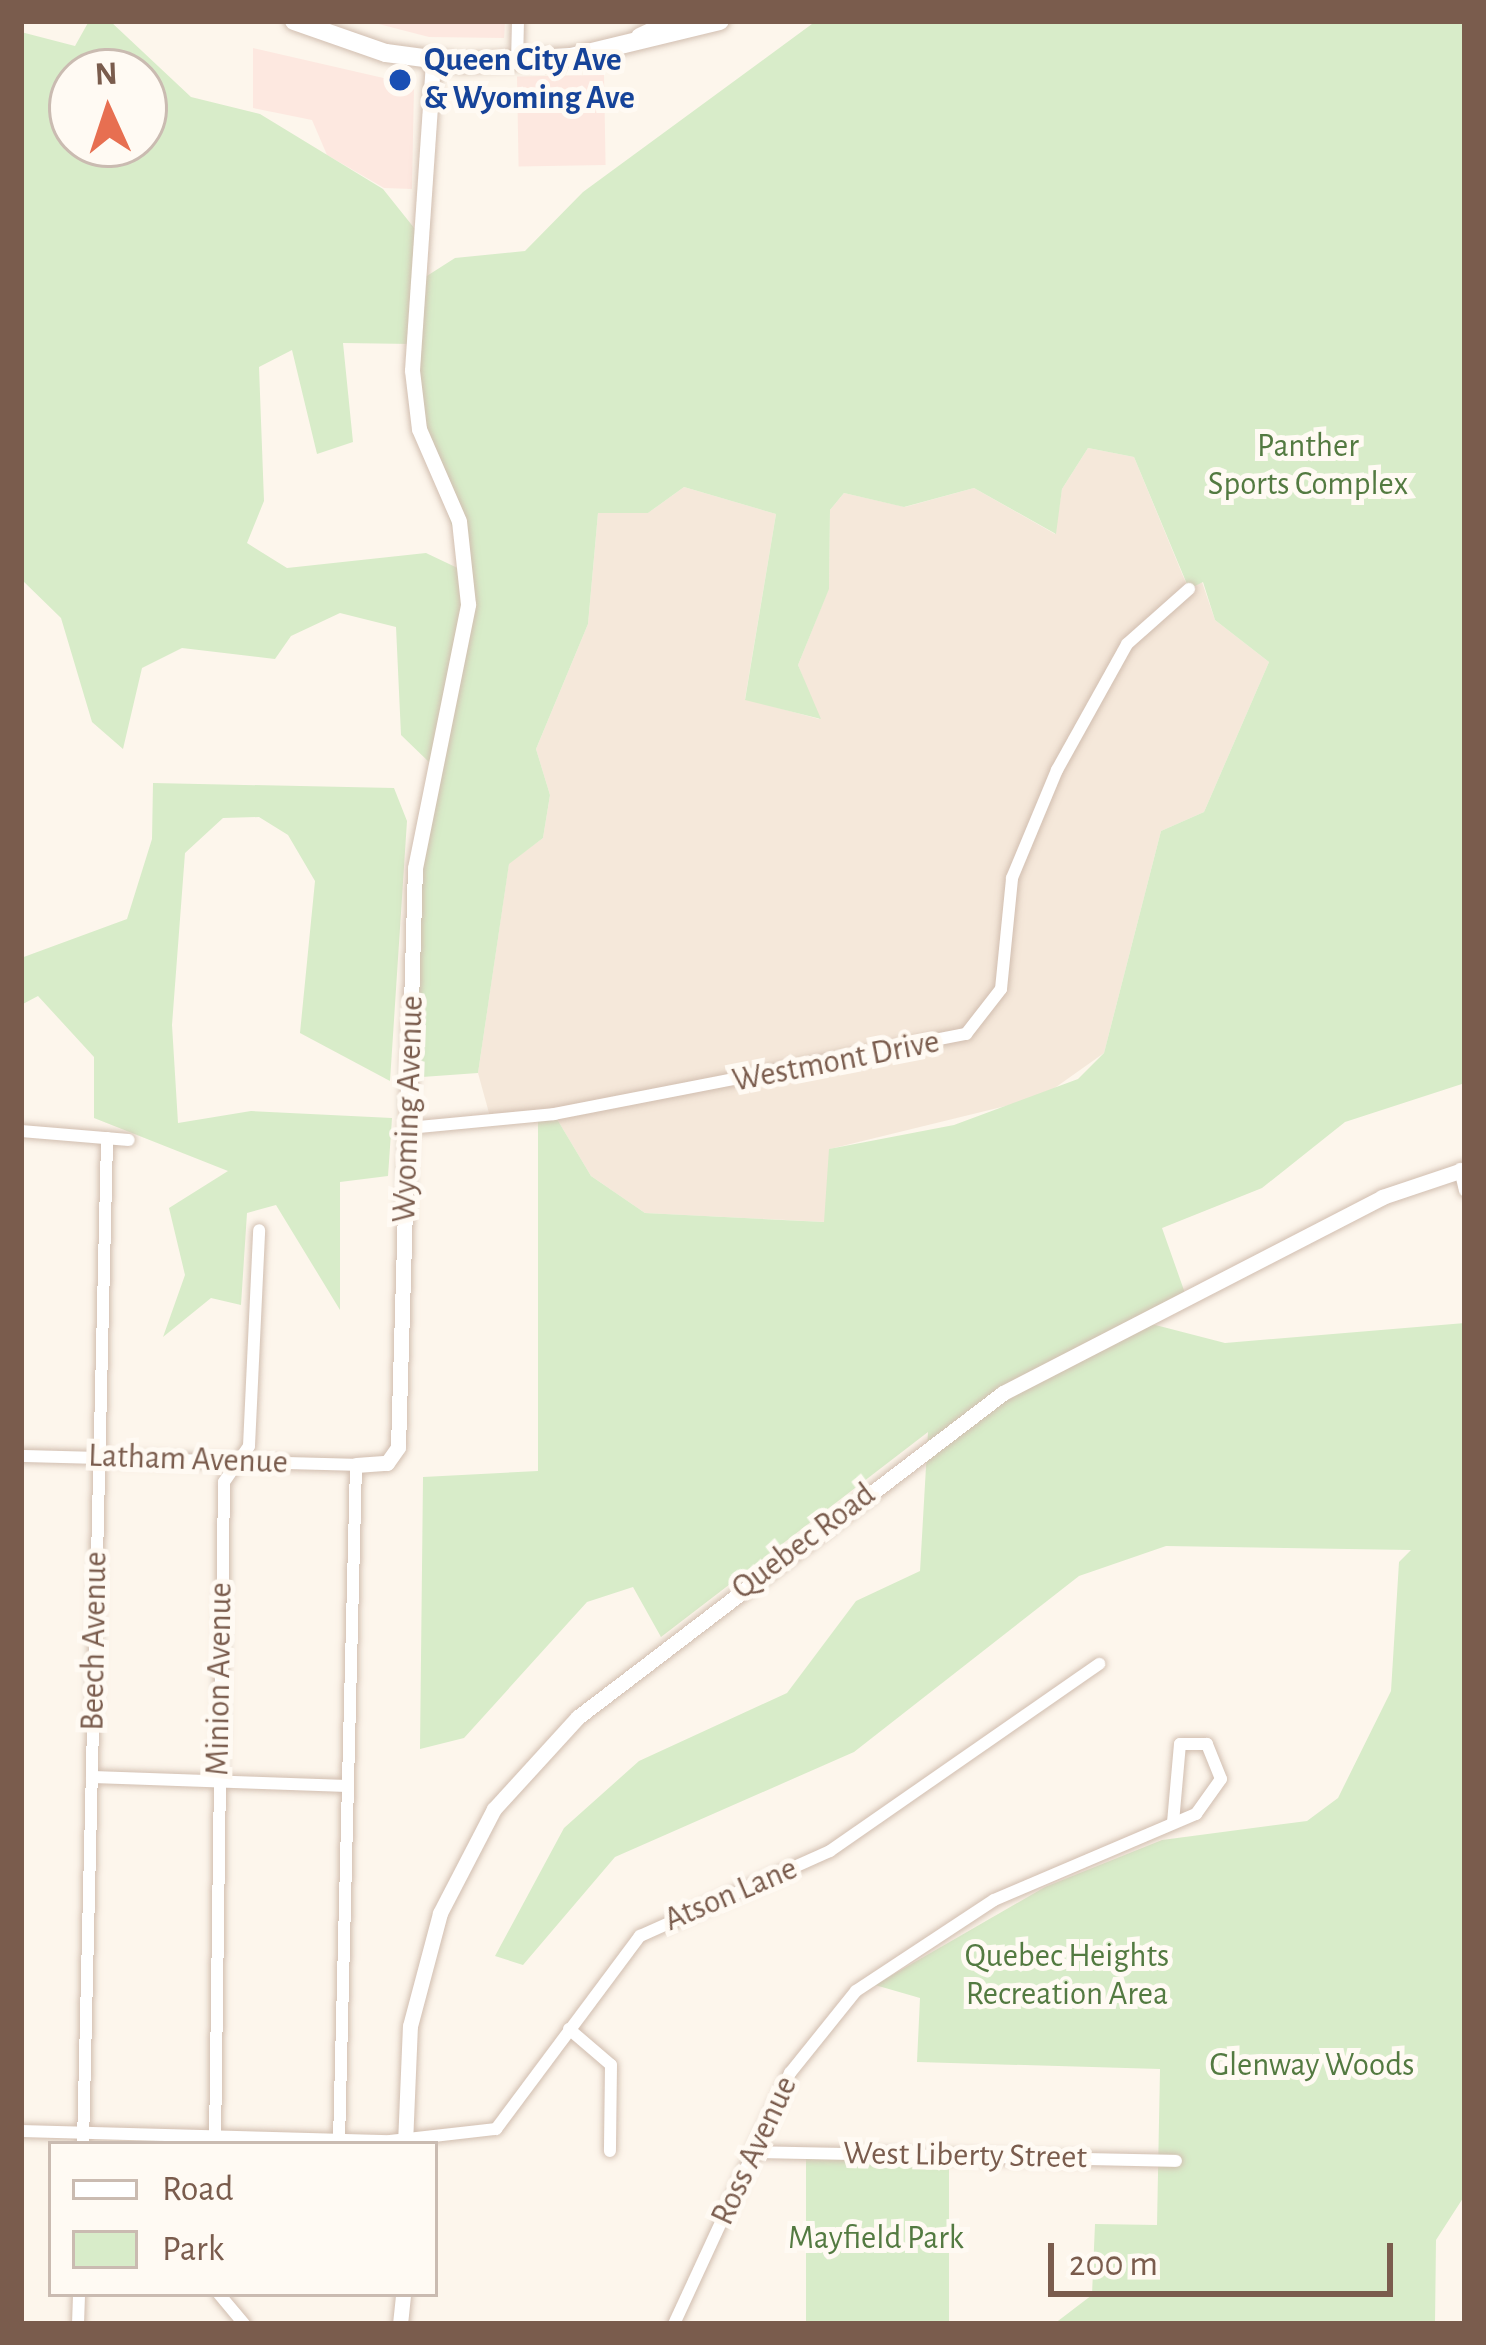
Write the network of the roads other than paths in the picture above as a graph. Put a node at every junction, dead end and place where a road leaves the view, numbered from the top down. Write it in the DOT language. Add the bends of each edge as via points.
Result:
graph roads {
  1 [pos="294,21"];
  2 [pos="518,21"];
  3 [pos="674,21"];
  4 [pos="720,21"];
  5 [pos="620,47"];
  6 [pos="433,62"];
  7 [pos="517,62"];
  8 [pos="1189,589"];
  9 [pos="410,1128"];
  10 [pos="21,1131"];
  11 [pos="107,1138"];
  12 [pos="129,1140"];
  13 [pos="1463,1169"];
  14 [pos="1465,1190"];
  15 [pos="259,1230"];
  16 [pos="21,1456"];
  17 [pos="99,1458"];
  18 [pos="241,1462"];
  19 [pos="356,1465"];
  20 [pos="1100,1664"];
  21 [pos="92,1777"];
  22 [pos="218,1781"];
  23 [pos="348,1786"];
  24 [pos="1173,1823"];
  25 [pos="569,2029"];
  26 [pos="21,2132"];
  27 [pos="83,2139"];
  28 [pos="339,2139"];
  29 [pos="405,2140"];
  30 [pos="214,2141"];
  31 [pos="610,2151"];
  32 [pos="753,2152"];
  33 [pos="1176,2161"];
  34 [pos="222,2297"];
  35 [pos="244,2324"];
  36 [pos="674,2324"];
  1 -- 6 [label="main road"];
  2 -- 7 [label="street"];
  3 -- 5 [label="main road"];
  4 -- 5 [label="main road"];
  5 -- 7 [label="main road"];
  6 -- 7 [label="main road"];
  6 -- 9 [label="street, Wyoming Avenue" via="412,370 419,429 459,520 468,604 415,868"];
  8 -- 9 [label="street, Westmont Drive" via="1126,644 1057,770 1012,878 1001,989 966,1034 554,1114"];
  9 -- 19 [label="street, Wyoming Avenue" via="398,1447 387,1463"];
  10 -- 11 [label="street"];
  11 -- 12 [label="street"];
  11 -- 17 [label="street, Beech Avenue"];
  13 -- 14 [label="street"];
  13 -- 29 [label="street, Quebec Road" via="1382,1197 1003,1393 578,1717 494,1809 440,1913 410,2026"];
  15 -- 18 [label="street, Minion Avenue"];
  16 -- 17 [label="street, Latham Avenue"];
  17 -- 18 [label="street, Latham Avenue"];
  17 -- 21 [label="street, Beech Avenue"];
  18 -- 19 [label="street, Latham Avenue"];
  18 -- 22 [label="street, Minion Avenue" via="224,1482"];
  19 -- 23 [label="street"];
  20 -- 25 [label="street, Atson Lane" via="830,1851 640,1936"];
  21 -- 22 [label="street"];
  21 -- 27 [label="street, Beech Avenue"];
  22 -- 23 [label="street"];
  22 -- 30 [label="street, Minion Avenue"];
  23 -- 28 [label="street"];
  24 -- 24 [label="street, Ross Avenue" via="1214,1794 1220,1762 1207,1744 1180,1744"];
  24 -- 32 [label="street, Ross Avenue" via="994,1900 875,1973 799,2060"];
  25 -- 29 [label="street, Atson Lane" via="506,2123"];
  25 -- 31 [label="street" via="611,2065"];
  26 -- 27 [label="street"];
  27 -- 30 [label="street"];
  28 -- 29 [label="street"];
  28 -- 30 [label="street"];
  32 -- 33 [label="street, West Liberty Street"];
  32 -- 36 [label="street, Ross Avenue"];
  34 -- 35 [label="street"];
}
